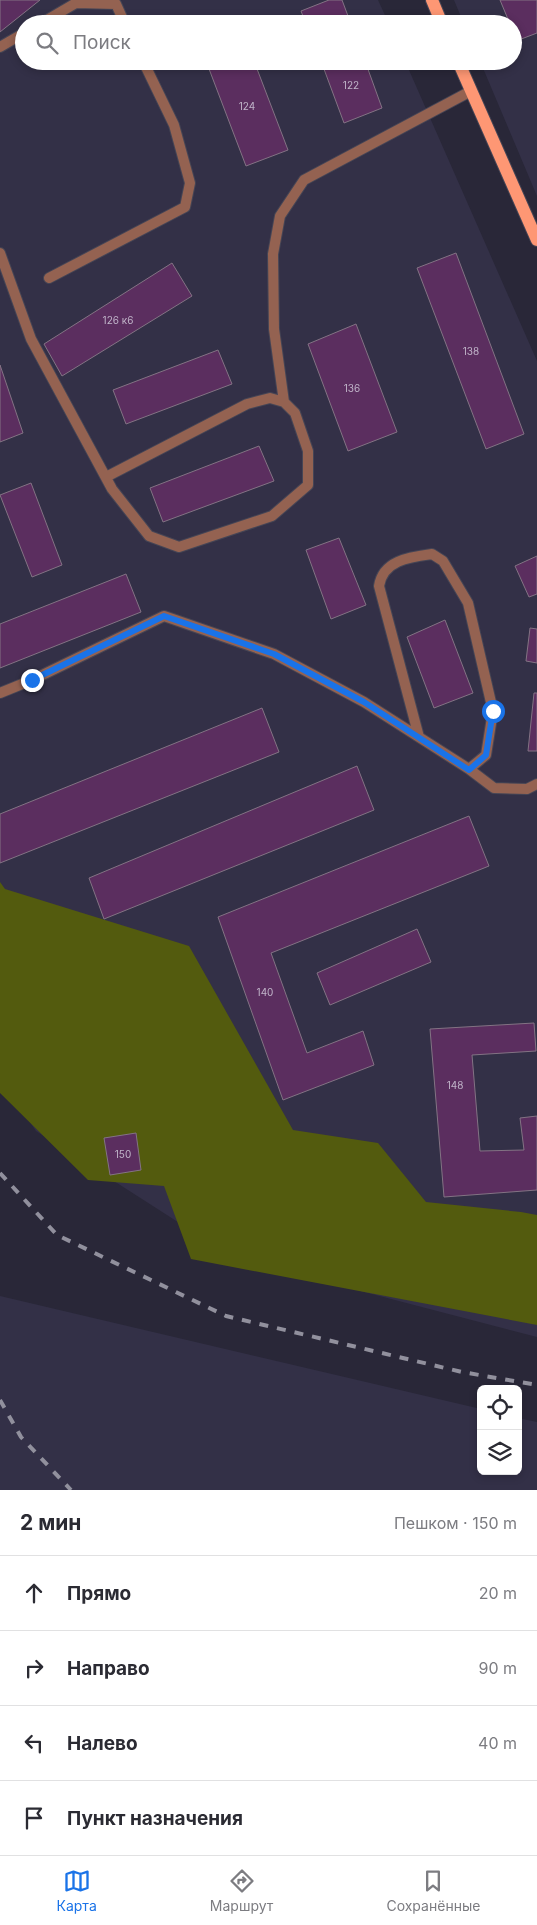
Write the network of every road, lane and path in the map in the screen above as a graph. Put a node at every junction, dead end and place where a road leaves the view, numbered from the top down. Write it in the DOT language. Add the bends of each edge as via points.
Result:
graph roads {
  1 [pos="432,0"];
  2 [pos="56,15"];
  3 [pos="121,15"];
  4 [pos="438,15"];
  5 [pos="15,38"];
  6 [pos="0,47"];
  7 [pos="147,70"];
  8 [pos="462,70"];
  9 [pos="471,91"];
  10 [pos="537,240"];
  11 [pos="0,253"];
  12 [pos="49,278"];
  13 [pos="284,402"];
  14 [pos="106,477"];
  15 [pos="0,693"];
  16 [pos="419,737"];
  17 [pos="469,770"];
  18 [pos="537,784"];
  1 -- 4 [label="main road"];
  2 -- 3 [label="lane" via="76,4 116,4"];
  5 -- 6 [label="lane"];
  7 -- 12 [label="lane" via="174,125 190,182 185,207"];
  8 -- 9 [label="main road"];
  9 -- 10 [label="main road"];
  9 -- 13 [label="lane" via="304,180 280,216 273,254 274,329"];
  11 -- 14 [label="lane" via="31,339"];
  13 -- 14 [label="lane" via="270,398 247,404"];
  13 -- 14 [label="lane" via="295,413 308,451 308,484 272,516 179,547 149,536"];
  15 -- 16 [label="lane" via="164,616 274,654 364,702"];
  16 -- 17 [label="lane"];
  16 -- 17 [label="lane" via="379,586 380,577 390,565 432,554 443,561 468,603 493,711 486,755"];
  17 -- 18 [label="lane" via="494,788 527,789"];
}
